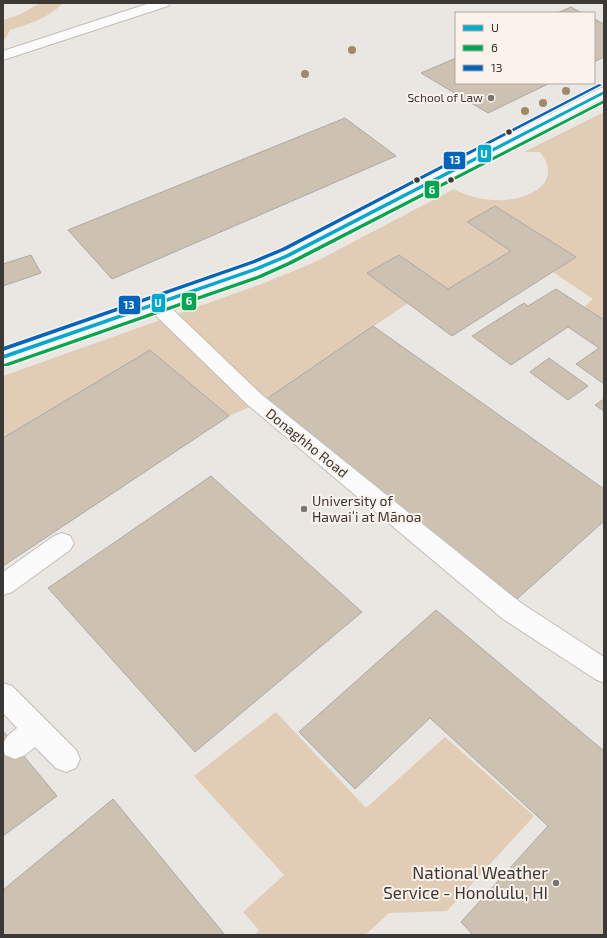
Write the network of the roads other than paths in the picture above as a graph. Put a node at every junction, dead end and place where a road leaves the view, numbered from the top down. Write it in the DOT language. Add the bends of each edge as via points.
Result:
graph roads {
  1 [pos="163,3"];
  2 [pos="3,56"];
  3 [pos="604,92"];
  4 [pos="155,304"];
  5 [pos="3,357"];
  6 [pos="62,543"];
  7 [pos="3,585"];
  8 [pos="604,671"];
  9 [pos="3,695"];
  10 [pos="37,729"];
  11 [pos="15,746"];
  12 [pos="66,759"];
  1 -- 2 [label="street"];
  3 -- 4 [label="street" via="287,256 223,282"];
  4 -- 5 [label="street"];
  4 -- 8 [label="street, Donaghho Road" via="255,400 512,611"];
  6 -- 7 [label="street"];
  9 -- 10 [label="street"];
  10 -- 11 [label="street"];
  10 -- 12 [label="street"];
}
